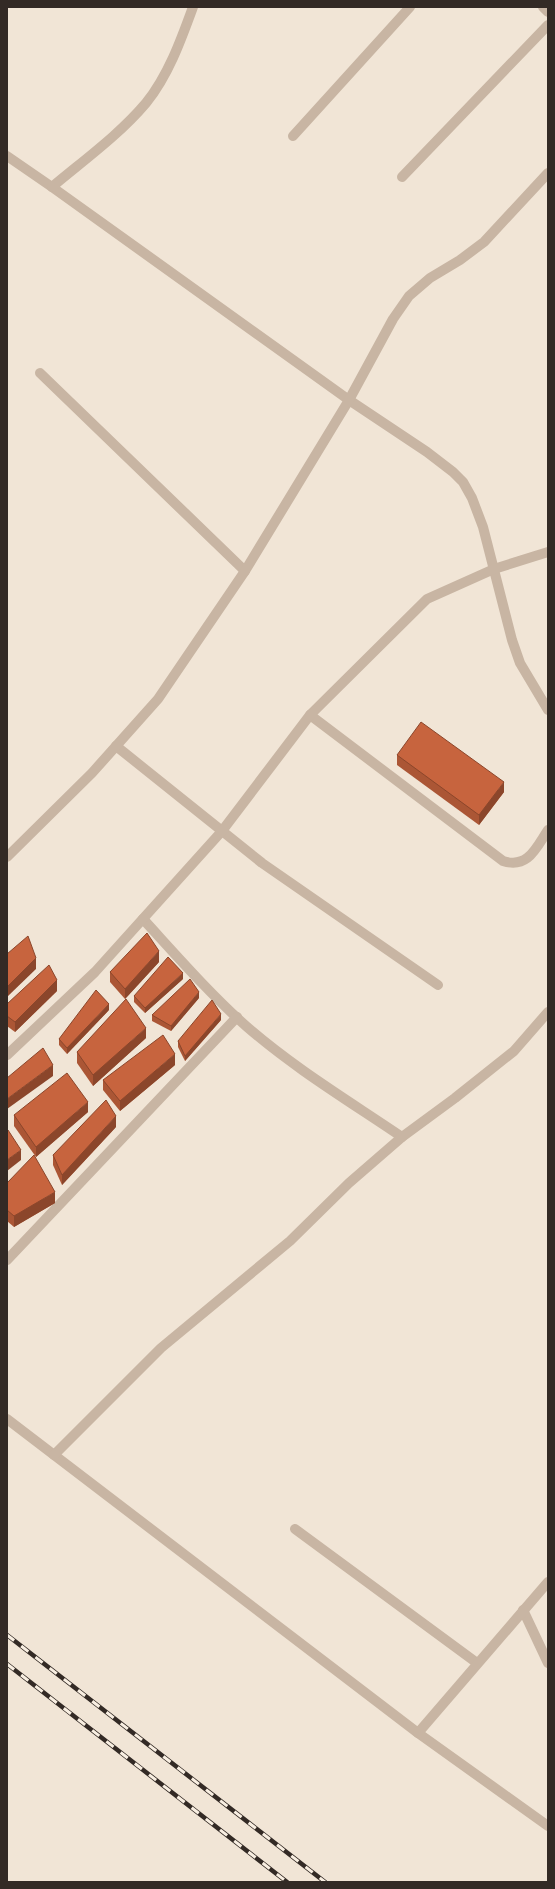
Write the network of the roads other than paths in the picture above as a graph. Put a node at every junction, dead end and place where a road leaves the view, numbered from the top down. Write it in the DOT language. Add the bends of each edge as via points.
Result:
graph roads {
  1 [pos="193,7"];
  2 [pos="410,7"];
  3 [pos="543,7"];
  4 [pos="548,12"];
  5 [pos="548,25"];
  6 [pos="293,136"];
  7 [pos="7,156"];
  8 [pos="548,173"];
  9 [pos="402,177"];
  10 [pos="52,187"];
  11 [pos="40,373"];
  12 [pos="349,400"];
  13 [pos="548,552"];
  14 [pos="494,569"];
  15 [pos="245,571"];
  16 [pos="548,710"];
  17 [pos="310,715"];
  18 [pos="116,746"];
  19 [pos="548,830"];
  20 [pos="222,831"];
  21 [pos="7,857"];
  22 [pos="143,919"];
  23 [pos="438,985"];
  24 [pos="548,1012"];
  25 [pos="237,1017"];
  26 [pos="7,1055"];
  27 [pos="402,1137"];
  28 [pos="7,1260"];
  29 [pos="7,1419"];
  30 [pos="54,1455"];
  31 [pos="295,1529"];
  32 [pos="548,1582"];
  33 [pos="523,1610"];
  34 [pos="548,1663"];
  35 [pos="477,1664"];
  36 [pos="418,1733"];
  37 [pos="548,1826"];
  1 -- 10 [label="street" via="168,68 147,102 126,125"];
  2 -- 6 [label="street"];
  3 -- 4 [label="street"];
  5 -- 9 [label="street"];
  7 -- 10 [label="street"];
  8 -- 12 [label="street" via="484,242 430,278 409,296 393,319"];
  10 -- 12 [label="street"];
  11 -- 15 [label="street"];
  12 -- 14 [label="street" via="427,452 463,482 483,527"];
  12 -- 15 [label="street"];
  13 -- 14 [label="street"];
  14 -- 16 [label="street" via="520,663"];
  14 -- 17 [label="street" via="427,599"];
  15 -- 18 [label="street" via="158,699"];
  17 -- 19 [label="street" via="503,861 512,864 524,861 532,854"];
  17 -- 20 [label="street"];
  18 -- 20 [label="street"];
  18 -- 21 [label="street"];
  20 -- 22 [label="street"];
  20 -- 23 [label="street" via="262,863"];
  22 -- 25 [label="street" via="212,994"];
  22 -- 26 [label="street" via="95,972"];
  24 -- 27 [label="street" via="514,1051"];
  25 -- 27 [label="street" via="293,1063"];
  25 -- 28 [label="street"];
  27 -- 30 [label="street" via="349,1183 290,1241 161,1348"];
  29 -- 30 [label="street"];
  30 -- 36 [label="street"];
  31 -- 35 [label="street"];
  32 -- 33 [label="street"];
  33 -- 34 [label="street"];
  33 -- 35 [label="street"];
  35 -- 36 [label="street"];
  36 -- 37 [label="street"];
}
